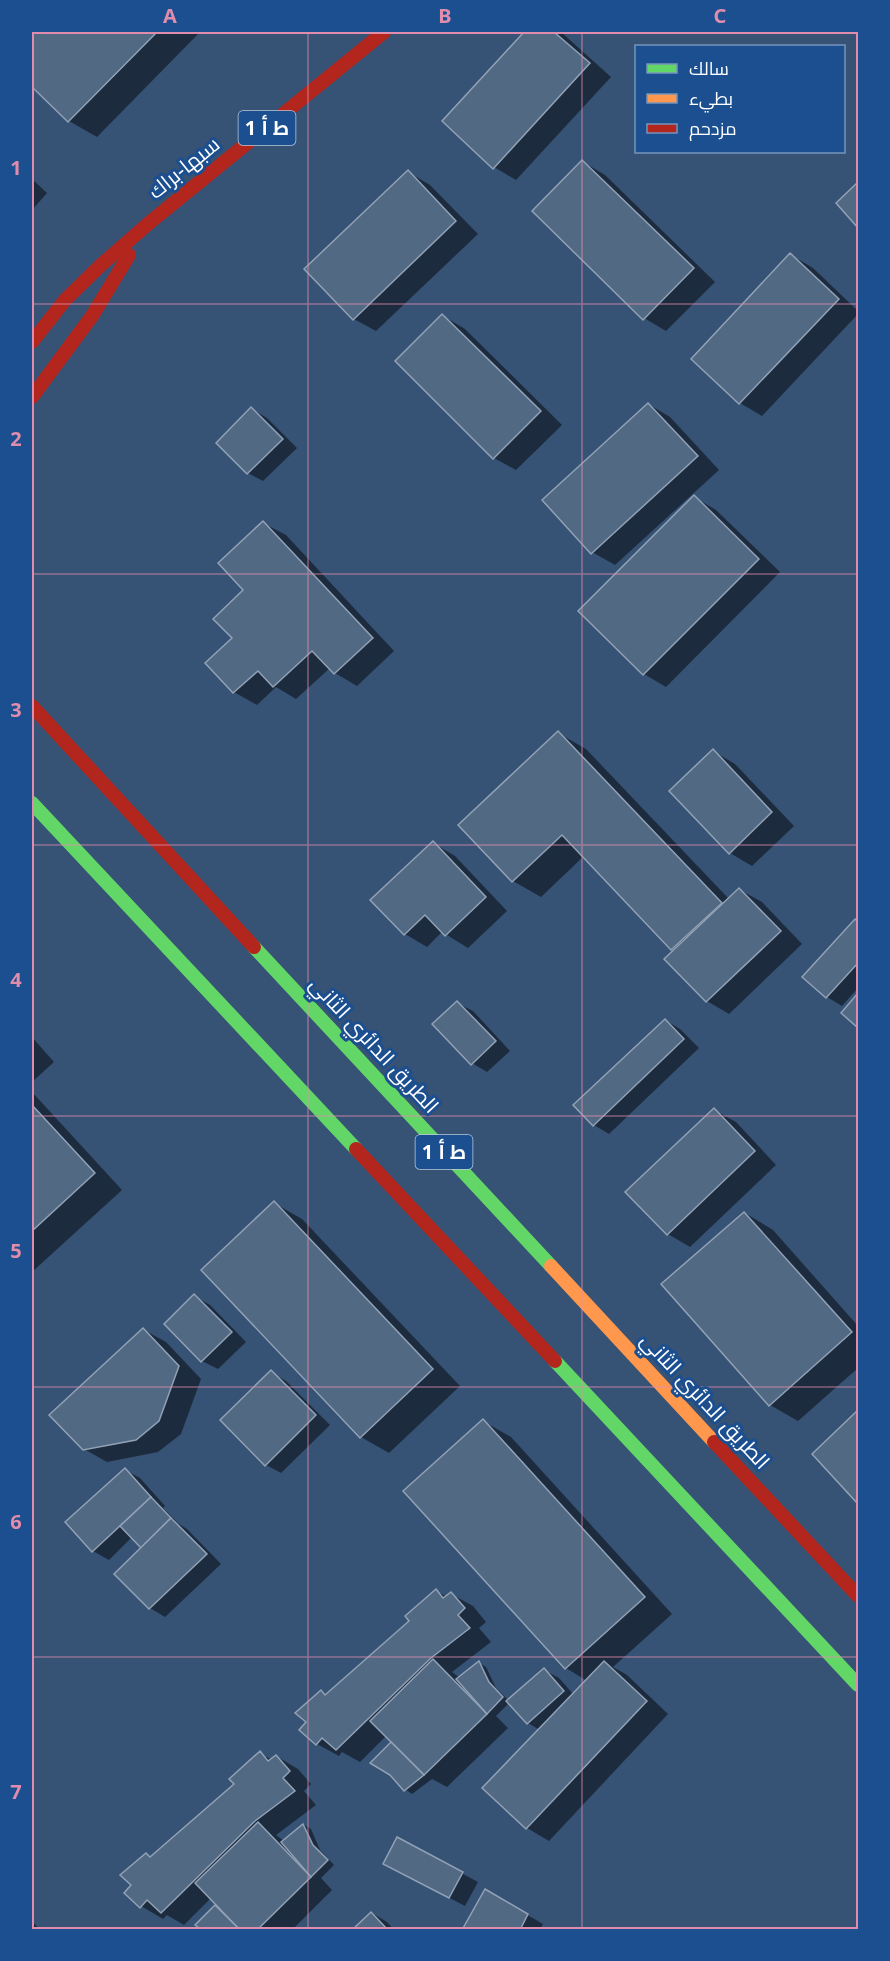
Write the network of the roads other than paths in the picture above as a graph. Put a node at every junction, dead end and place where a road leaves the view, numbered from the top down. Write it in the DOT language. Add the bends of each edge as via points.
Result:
graph roads {
  1 [pos="384,32"];
  2 [pos="149,223"];
  3 [pos="32,342"];
  4 [pos="32,397"];
  5 [pos="32,706"];
  6 [pos="32,803"];
  7 [pos="858,1596"];
  8 [pos="858,1685"];
  1 -- 2 [label="highway, سبها-براك / ط أ 1"];
  2 -- 3 [label="highway, سبها-براك" via="65,300"];
  2 -- 4 [label="highway, سبها-براك" via="92,316"];
  5 -- 7 [label="highway, الطريق الدائري الثاني / ط أ 1"];
  6 -- 8 [label="highway"];
}
